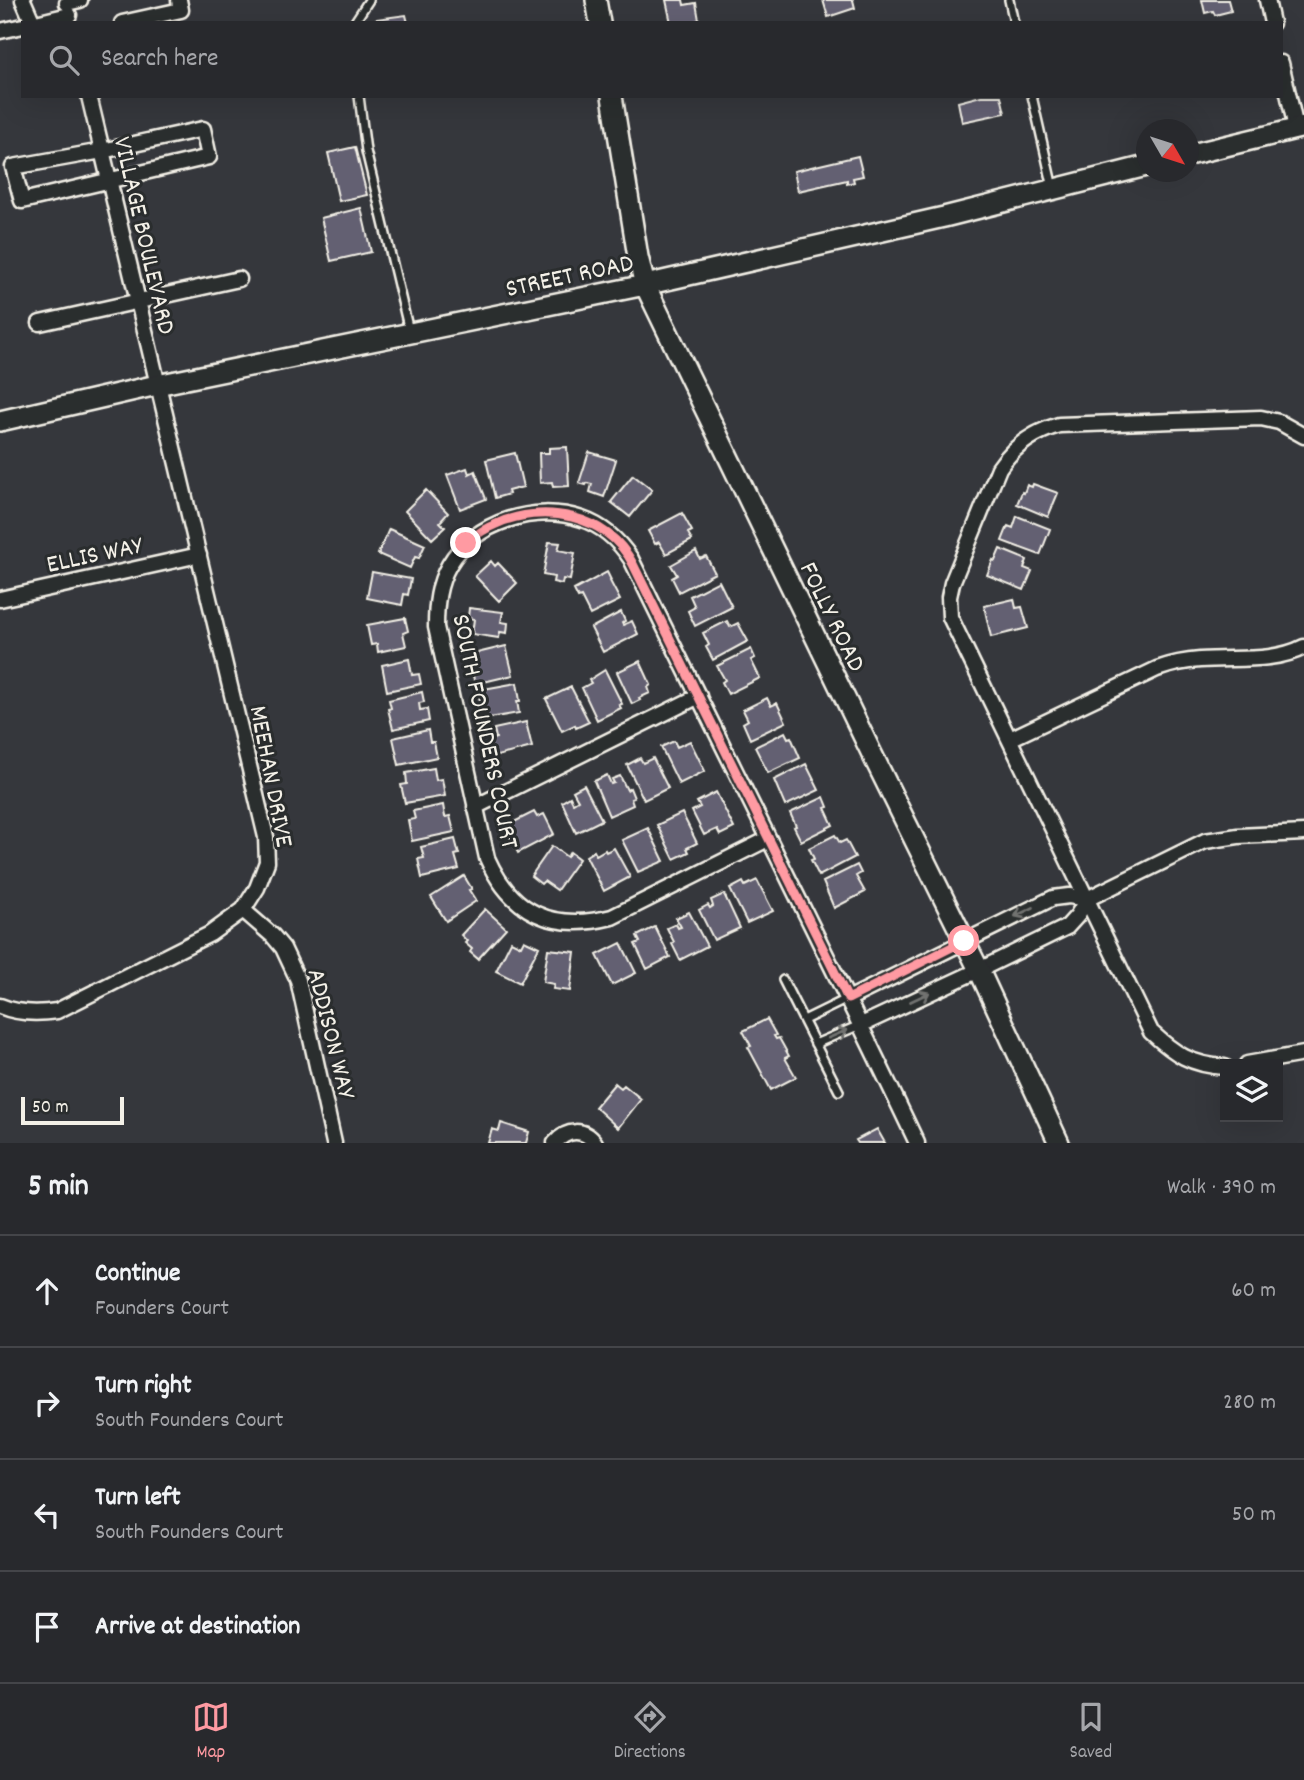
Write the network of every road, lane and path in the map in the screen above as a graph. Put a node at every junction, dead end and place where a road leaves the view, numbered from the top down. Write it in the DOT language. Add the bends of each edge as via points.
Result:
graph roads {
  1 [pos="23,0"];
  2 [pos="179,0"];
  3 [pos="369,0"];
  4 [pos="596,0"];
  5 [pos="1009,0"];
  6 [pos="1267,0"];
  7 [pos="71,8"];
  8 [pos="33,21"];
  9 [pos="39,21"];
  10 [pos="131,21"];
  11 [pos="355,21"];
  12 [pos="600,21"];
  13 [pos="1014,21"];
  14 [pos="1272,21"];
  15 [pos="21,26"];
  16 [pos="0,31"];
  17 [pos="1283,70"];
  18 [pos="89,98"];
  19 [pos="359,98"];
  20 [pos="612,98"];
  21 [pos="1032,98"];
  22 [pos="1300,127"];
  23 [pos="102,151"];
  24 [pos="1199,152"];
  25 [pos="1136,168"];
  26 [pos="108,180"];
  27 [pos="1053,189"];
  28 [pos="239,279"];
  29 [pos="645,285"];
  30 [pos="137,303"];
  31 [pos="40,323"];
  32 [pos="410,333"];
  33 [pos="157,385"];
  34 [pos="0,421"];
  35 [pos="1304,436"];
  36 [pos="199,555"];
  37 [pos="0,598"];
  38 [pos="1304,647"];
  39 [pos="699,696"];
  40 [pos="1010,739"];
  41 [pos="475,807"];
  42 [pos="1304,833"];
  43 [pos="768,839"];
  44 [pos="1087,899"];
  45 [pos="243,911"];
  46 [pos="964,941"];
  47 [pos="979,970"];
  48 [pos="783,979"];
  49 [pos="848,999"];
  50 [pos="0,1006"];
  51 [pos="804,1020"];
  52 [pos="861,1025"];
  53 [pos="815,1044"];
  54 [pos="1304,1054"];
  55 [pos="1276,1059"];
  56 [pos="1220,1067"];
  57 [pos="839,1091"];
  58 [pos="334,1143"];
  59 [pos="555,1143"];
  60 [pos="595,1143"];
  61 [pos="917,1143"];
  62 [pos="1059,1143"];
  1 -- 8 [label="street"];
  2 -- 10 [label="street" via="181,10"];
  3 -- 11 [label="lane"];
  4 -- 12 [label="main road"];
  5 -- 13 [label="lane"];
  6 -- 14 [label="street"];
  7 -- 9 [label="street"];
  15 -- 16 [label="street"];
  17 -- 22 [label="street"];
  18 -- 23 [label="street, VILLAGE BOULEVARD"];
  19 -- 32 [label="lane" via="366,151"];
  20 -- 29 [label="main road, FOLLY ROAD"];
  21 -- 27 [label="lane"];
  22 -- 24 [label="main road"];
  23 -- 26 [label="street, VILLAGE BOULEVARD"];
  23 -- 26 [label="street" via="13,167 22,201"];
  23 -- 26 [label="street" via="202,129 209,157"];
  25 -- 27 [label="main road, STREET ROAD"];
  26 -- 30 [label="street, VILLAGE BOULEVARD"];
  27 -- 29 [label="main road, STREET ROAD"];
  28 -- 30 [label="street"];
  29 -- 32 [label="main road, STREET ROAD"];
  29 -- 46 [label="main road, FOLLY ROAD"];
  30 -- 31 [label="street"];
  30 -- 33 [label="street, VILLAGE BOULEVARD"];
  32 -- 33 [label="main road, STREET ROAD"];
  33 -- 34 [label="main road, STREET ROAD"];
  33 -- 36 [label="street, MEEHAN DRIVE"];
  35 -- 40 [label="street" via="1261,418 1059,425 1032,435 1007,456 949,597 950,617"];
  36 -- 37 [label="street, ELLIS WAY"];
  36 -- 45 [label="street, MEEHAN DRIVE" via="266,836 267,862"];
  38 -- 40 [label="street" via="1276,656 1172,664"];
  39 -- 41 [label="street"];
  39 -- 41 [label="street, SOUTH FOUNDERS COURT" via="631,559 615,539 600,527 563,514 496,523 466,543 449,565 436,606 436,627"];
  39 -- 43 [label="street, SOUTH FOUNDERS COURT"];
  40 -- 44 [label="street"];
  41 -- 43 [label="street, SOUTH FOUNDERS COURT" via="487,858 503,887 528,909 559,921 612,917"];
  42 -- 44 [label="street" via="1205,841"];
  43 -- 49 [label="street, SOUTH FOUNDERS COURT"];
  44 -- 46 [label="street, one-way" via="1053,898"];
  44 -- 47 [label="street" via="1067,927"];
  44 -- 56 [label="street" via="1151,1032 1186,1059"];
  45 -- 50 [label="street, MEEHAN DRIVE" via="210,934 57,1010 37,1013"];
  45 -- 58 [label="street, ADDISON WAY" via="283,948 298,980"];
  46 -- 47 [label="main road, FOLLY ROAD"];
  46 -- 49 [label="street"];
  52 -- 47 [label="street, one-way"];
  47 -- 62 [label="main road, FOLLY ROAD"];
  48 -- 51 [label="lane"];
  49 -- 51 [label="lane"];
  49 -- 52 [label="street, SOUTH FOUNDERS COURT"];
  51 -- 53 [label="lane"];
  53 -- 52 [label="lane, one-way"];
  52 -- 61 [label="street, SOUTH FOUNDERS COURT"];
  53 -- 57 [label="lane"];
  54 -- 55 [label="street"];
  59 -- 60 [label="street" via="573,1132 583,1133"];
}
